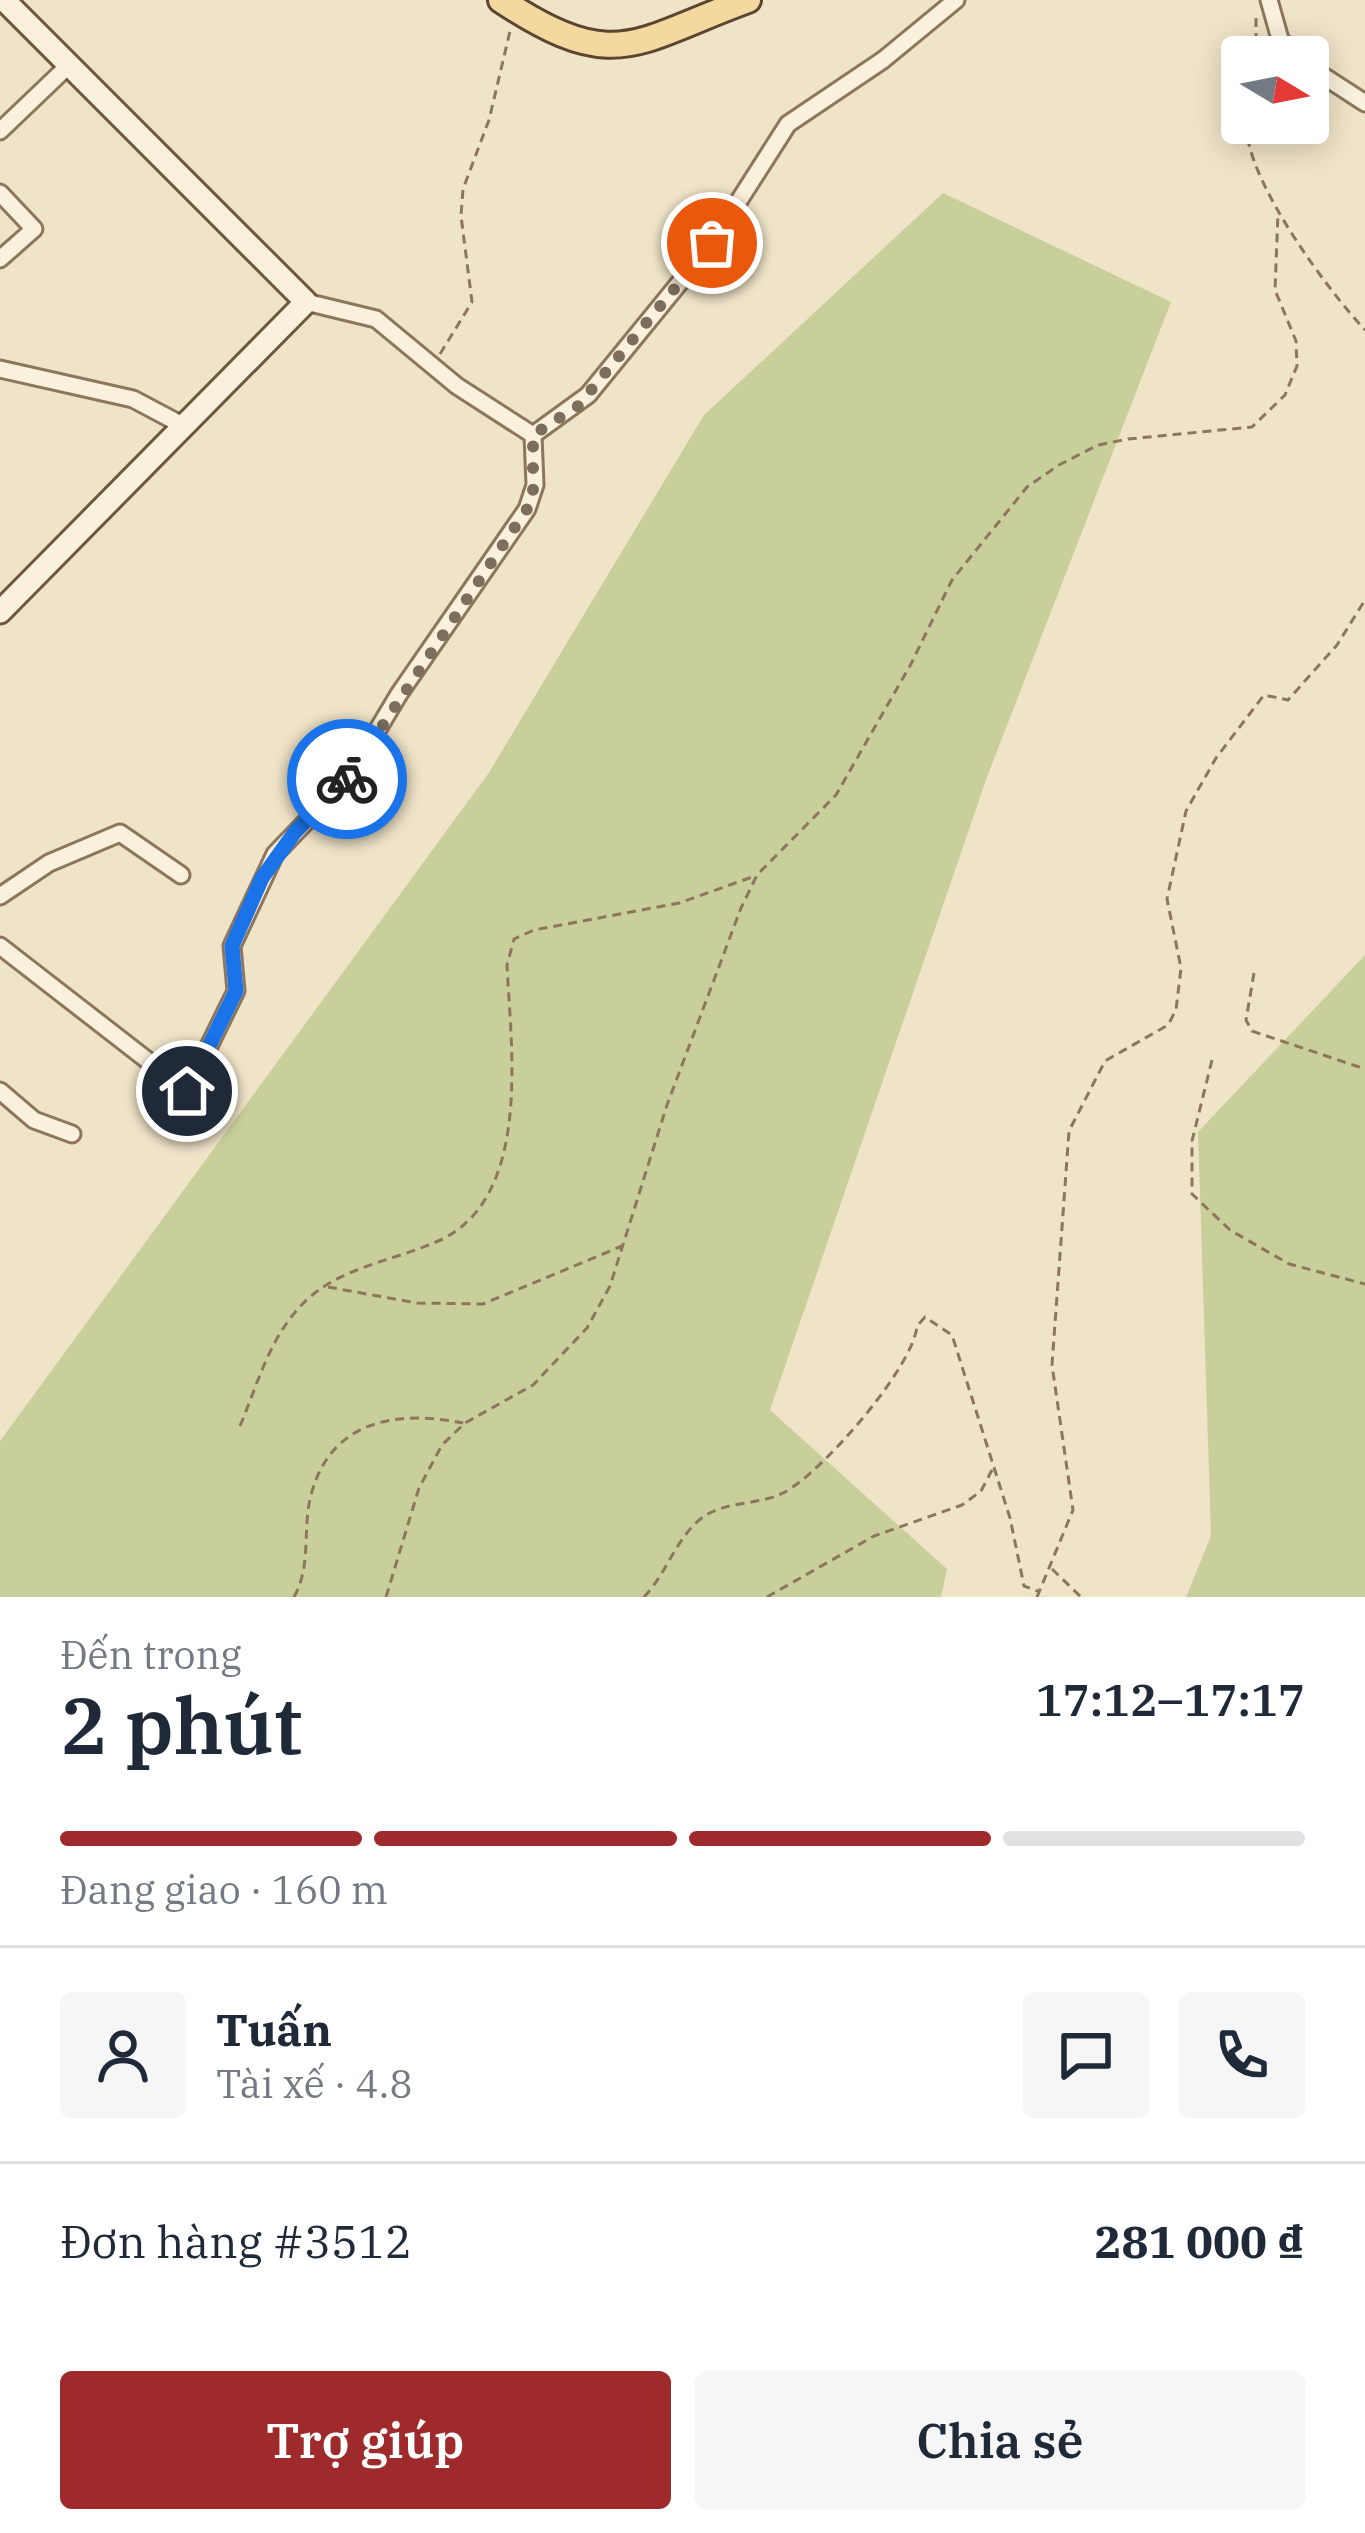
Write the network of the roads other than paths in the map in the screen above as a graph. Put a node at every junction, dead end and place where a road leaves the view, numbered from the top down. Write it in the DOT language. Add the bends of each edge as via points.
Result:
graph roads {
  1 [pos="4,0"];
  2 [pos="748,0"];
  3 [pos="956,0"];
  4 [pos="1269,0"];
  5 [pos="508,5"];
  6 [pos="1279,36"];
  7 [pos="69,65"];
  8 [pos="1329,80"];
  9 [pos="1365,103"];
  10 [pos="0,131"];
  11 [pos="0,193"];
  12 [pos="0,259"];
  13 [pos="306,302"];
  14 [pos="0,369"];
  15 [pos="184,426"];
  16 [pos="533,435"];
  17 [pos="0,612"];
  18 [pos="181,874"];
  19 [pos="0,896"];
  20 [pos="0,946"];
  21 [pos="0,1091"];
  22 [pos="72,1134"];
  1 -- 7 [label="street"];
  2 -- 5 [label="main road" via="625,46 583,42"];
  3 -- 16 [label="street" via="788,124 712,243 629,345 578,406"];
  4 -- 6 [label="street"];
  7 -- 10 [label="street"];
  7 -- 13 [label="street"];
  8 -- 9 [label="street"];
  11 -- 12 [label="street" via="34,229"];
  13 -- 15 [label="street"];
  13 -- 16 [label="street" via="376,320"];
  14 -- 15 [label="street" via="133,399"];
  15 -- 17 [label="street"];
  16 -- 20 [label="street" via="535,485 527,509 350,776 262,878 232,946 236,991 187,1091"];
  18 -- 19 [label="street" via="120,833 49,863"];
  21 -- 22 [label="street" via="34,1120"];
}
